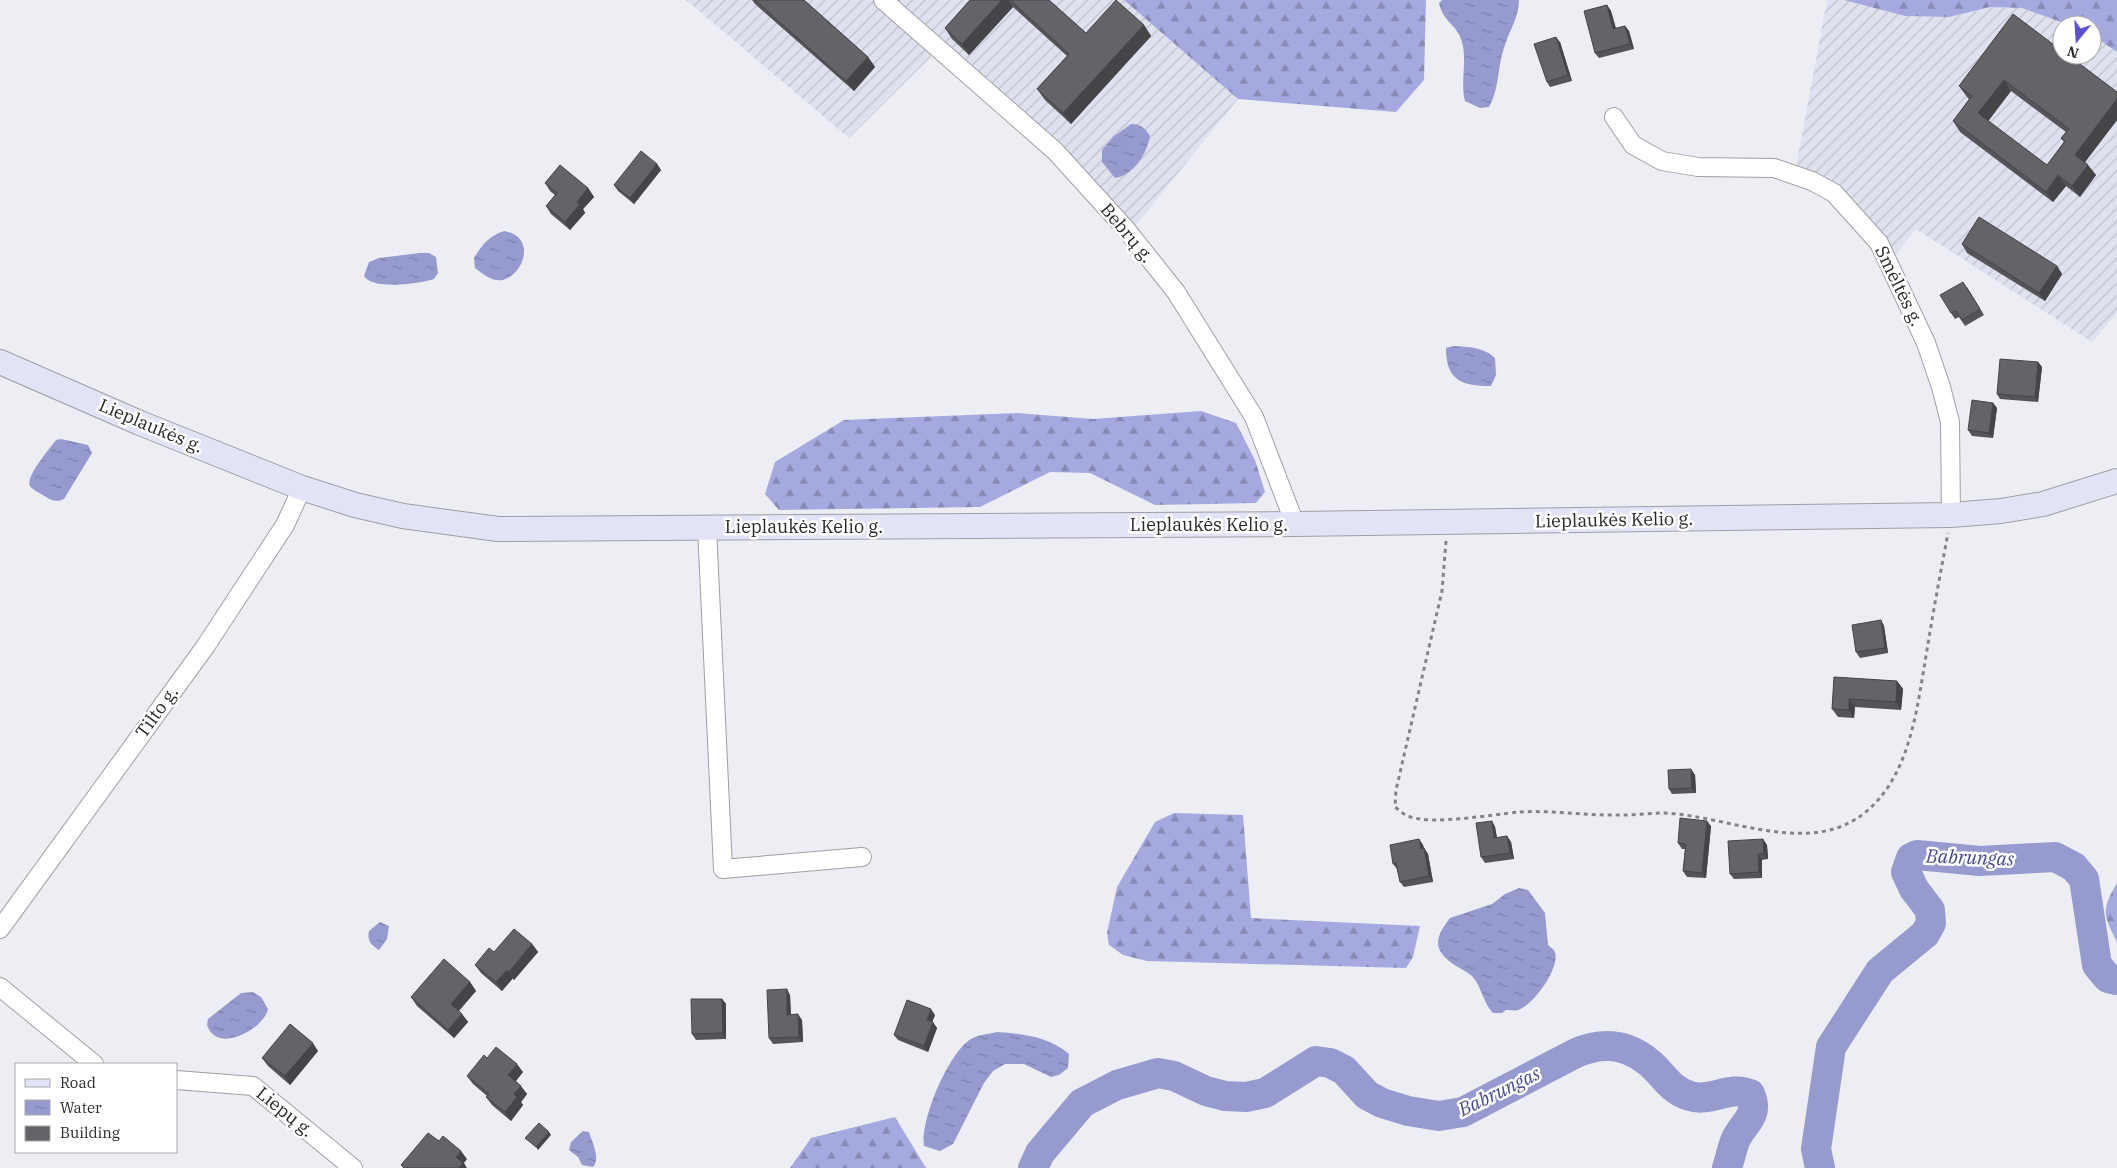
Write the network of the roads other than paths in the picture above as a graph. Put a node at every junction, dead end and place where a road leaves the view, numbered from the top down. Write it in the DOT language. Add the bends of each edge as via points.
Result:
graph roads {
  1 [pos="883,0"];
  2 [pos="1614,117"];
  3 [pos="0,362"];
  4 [pos="2117,481"];
  5 [pos="302,488"];
  6 [pos="1951,515"];
  7 [pos="1295,524"];
  8 [pos="707,528"];
  9 [pos="862,857"];
  10 [pos="0,929"];
  11 [pos="0,987"];
  12 [pos="93,1063"];
  13 [pos="178,1080"];
  14 [pos="353,1168"];
  1 -- 7 [label="street, Bebrų g." via="1055,151 1148,256 1176,292 1254,417"];
  2 -- 6 [label="street, Smėltės g." via="1633,145 1662,161 1698,167 1774,168 1812,182 1834,193 1879,243 1926,343 1941,387 1950,422"];
  3 -- 5 [label="main road, Lieplaukės g."];
  4 -- 6 [label="main road, Lieplaukės Kelio g." via="2043,504"];
  5 -- 8 [label="main road, Lieplaukės Kelio g." via="403,516 498,529"];
  5 -- 10 [label="street, Tilto g." via="285,525 204,647"];
  6 -- 7 [label="main road, Lieplaukės Kelio g."];
  7 -- 8 [label="main road, Lieplaukės Kelio g."];
  8 -- 9 [label="street" via="723,869"];
  11 -- 12 [label="street"];
  13 -- 14 [label="street, Liepų g." via="253,1086"];
}
